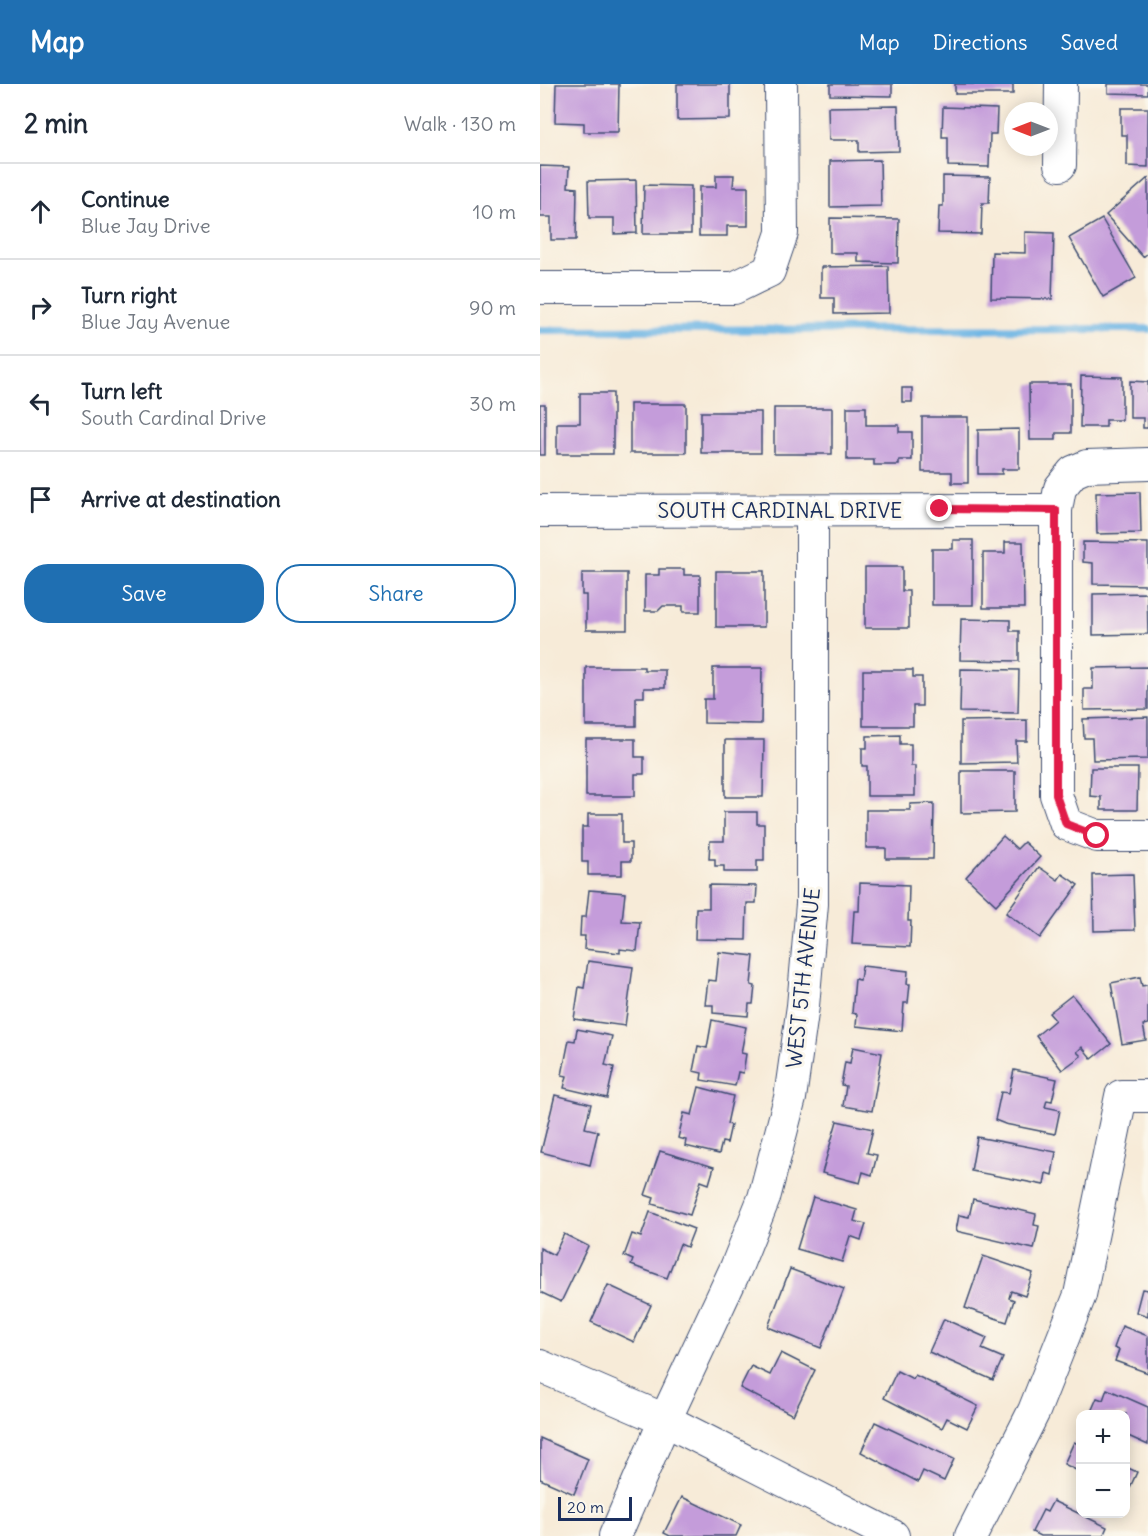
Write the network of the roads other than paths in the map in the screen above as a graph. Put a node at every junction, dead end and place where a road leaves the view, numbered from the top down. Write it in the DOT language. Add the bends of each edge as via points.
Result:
graph roads {
  1 [pos="781,84"];
  2 [pos="1061,84"];
  3 [pos="1060,165"];
  4 [pos="540,288"];
  5 [pos="1148,464"];
  6 [pos="1056,510"];
  7 [pos="540,511"];
  8 [pos="812,511"];
  9 [pos="1148,836"];
  10 [pos="1134,1096"];
  11 [pos="540,1366"];
  12 [pos="665,1420"];
  13 [pos="615,1536"];
  14 [pos="893,1536"];
  15 [pos="971,1536"];
  1 -- 4 [label="street" via="782,233 769,271 734,288"];
  2 -- 3 [label="street"];
  5 -- 6 [label="street" via="1087,466 1073,472 1060,488"];
  6 -- 8 [label="street, SOUTH CARDINAL DRIVE"];
  6 -- 9 [label="street" via="1056,795 1066,824 1097,836"];
  7 -- 8 [label="street, SOUTH CARDINAL DRIVE"];
  8 -- 12 [label="street, WEST 5TH AVENUE" via="812,904 804,1006 790,1098 764,1198"];
  10 -- 15 [label="street" via="1080,1295 1034,1411"];
  11 -- 12 [label="street"];
  12 -- 13 [label="street, WEST 5TH AVENUE"];
  12 -- 14 [label="street"];
}
